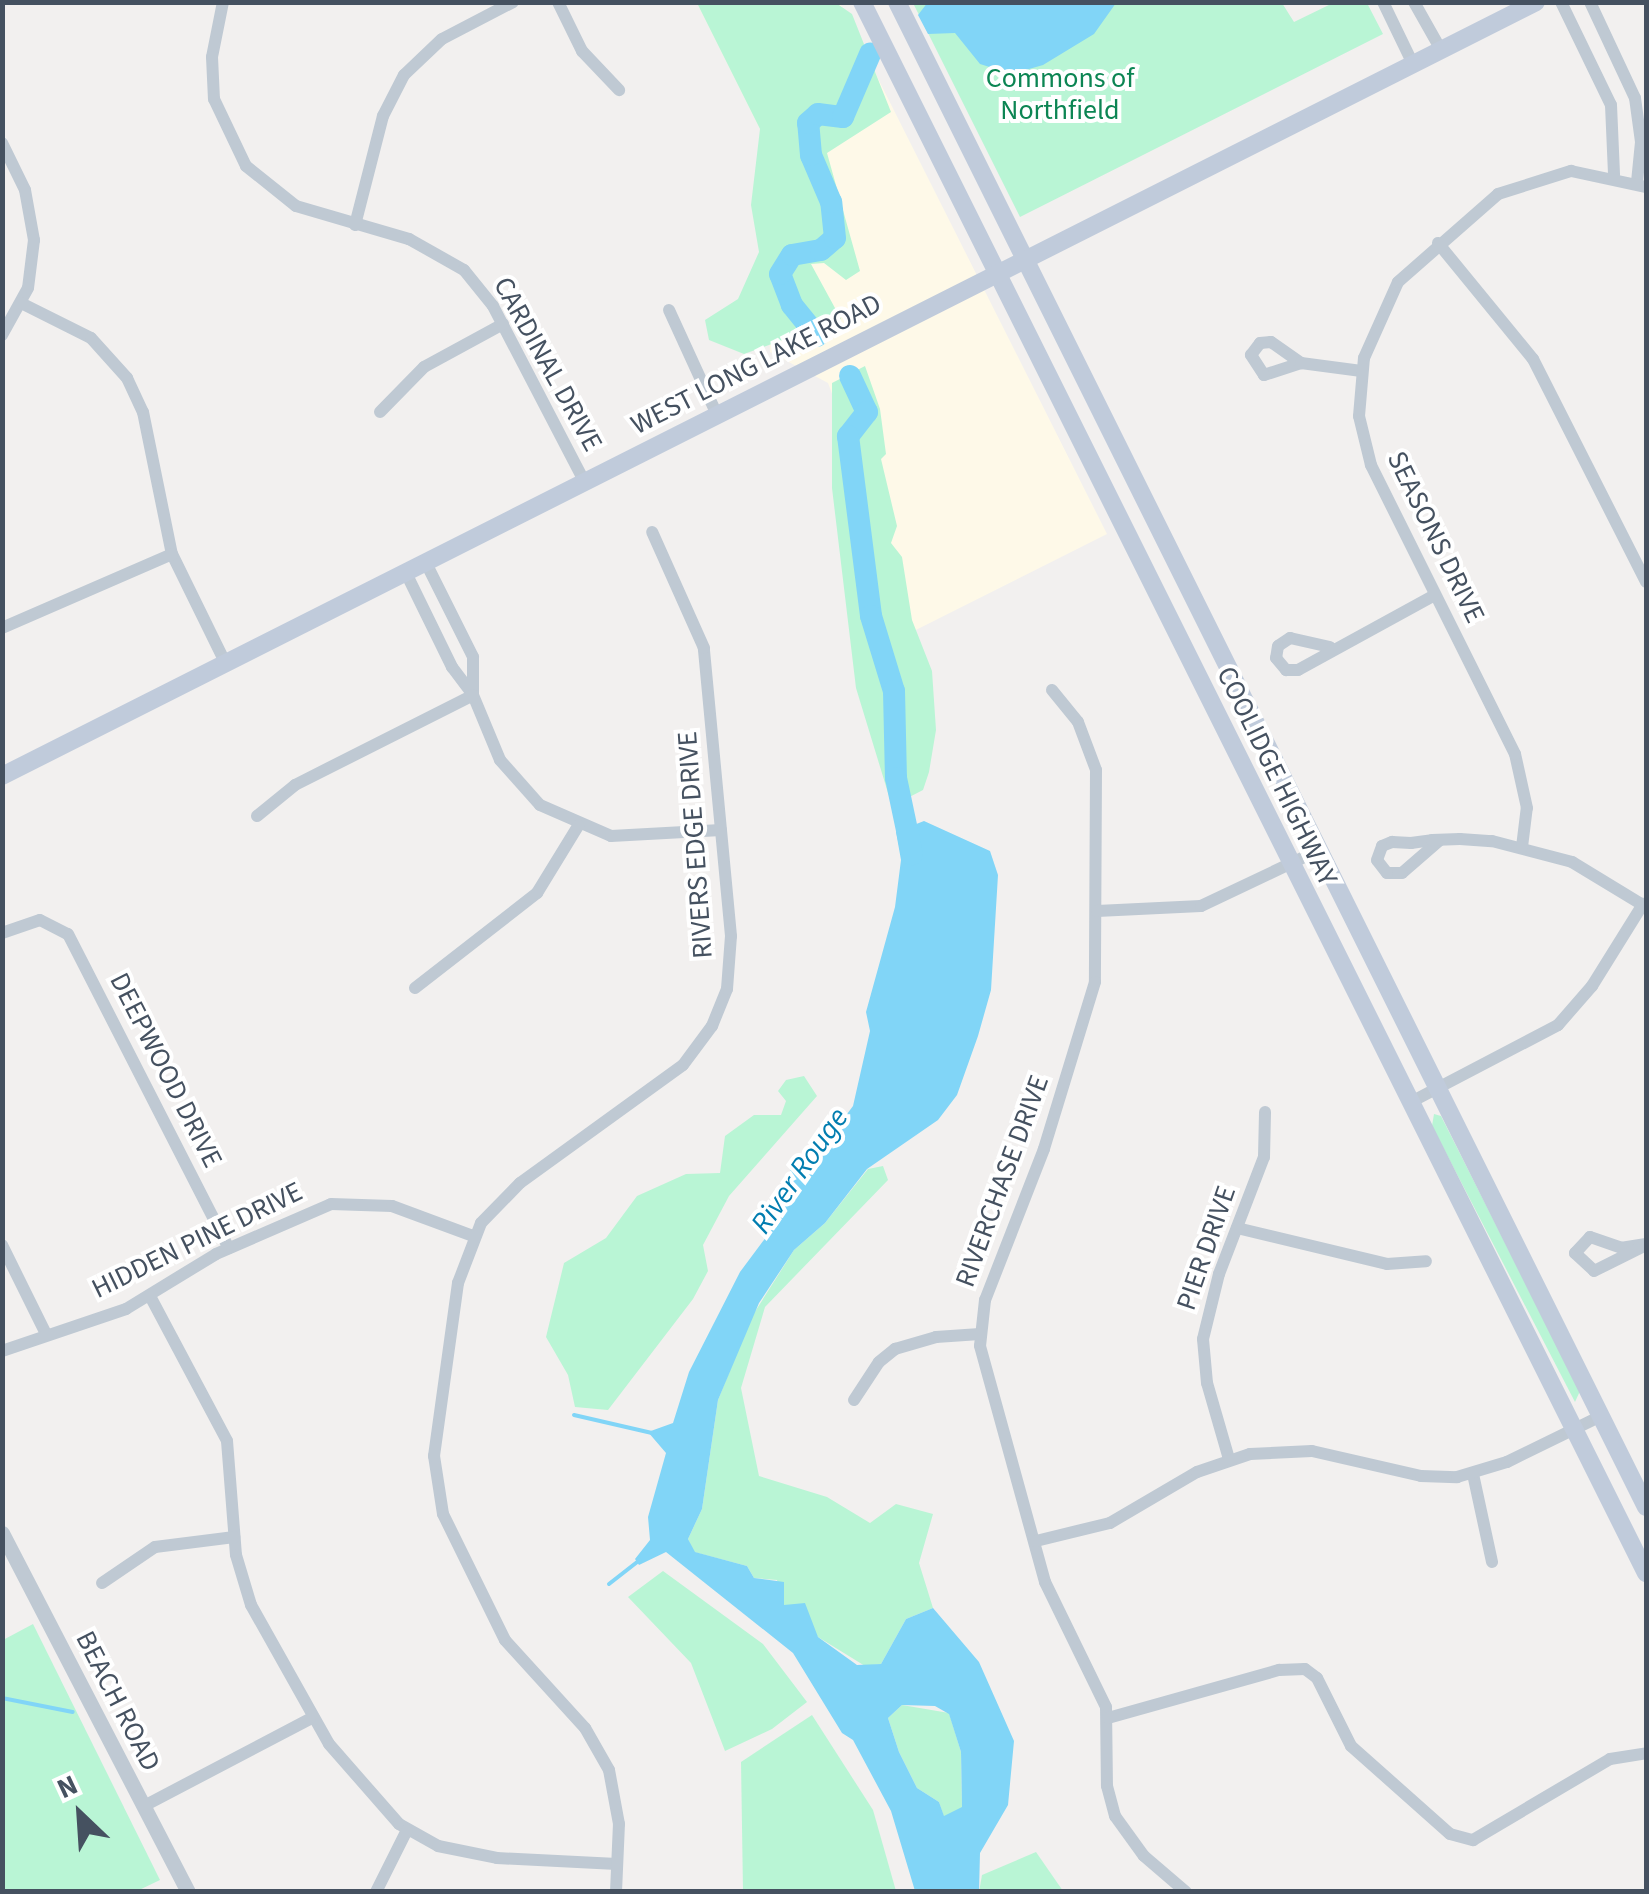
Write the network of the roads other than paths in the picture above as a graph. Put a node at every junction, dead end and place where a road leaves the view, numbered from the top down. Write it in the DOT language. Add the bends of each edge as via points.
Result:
graph roads {
  1 [pos="223,2"];
  2 [pos="513,2"];
  3 [pos="558,2"];
  4 [pos="862,2"];
  5 [pos="897,2"];
  6 [pos="1382,2"];
  7 [pos="1414,2"];
  8 [pos="1536,2"];
  9 [pos="1561,2"];
  10 [pos="1590,2"];
  11 [pos="1441,50"];
  12 [pos="923,63"];
  13 [pos="1413,64"];
  14 [pos="892,66"];
  15 [pos="619,90"];
  16 [pos="942,101"];
  17 [pos="910,106"];
  18 [pos="2,143"];
  19 [pos="1614,175"];
  20 [pos="1642,184"];
  21 [pos="356,225"];
  22 [pos="1438,243"];
  23 [pos="1025,261"];
  24 [pos="994,275"];
  25 [pos="21,303"];
  26 [pos="669,310"];
  27 [pos="503,324"];
  28 [pos="2,335"];
  29 [pos="1301,362"];
  30 [pos="1361,372"];
  31 [pos="1059,403"];
  32 [pos="1096,408"];
  33 [pos="380,412"];
  34 [pos="716,415"];
  35 [pos="1080,446"];
  36 [pos="1114,446"];
  37 [pos="585,483"];
  38 [pos="652,532"];
  39 [pos="172,554"];
  40 [pos="426,564"];
  41 [pos="406,573"];
  42 [pos="1646,582"];
  43 [pos="1435,595"];
  44 [pos="2,628"];
  45 [pos="1330,648"];
  46 [pos="226,664"];
  47 [pos="1052,690"];
  48 [pos="473,695"];
  49 [pos="2,776"];
  50 [pos="256,816"];
  51 [pos="578,826"];
  52 [pos="721,830"];
  53 [pos="1440,840"];
  54 [pos="1522,847"];
  55 [pos="1316,851"];
  56 [pos="1290,864"];
  57 [pos="1645,906"];
  58 [pos="1097,911"];
  59 [pos="2,933"];
  60 [pos="415,988"];
  61 [pos="1436,1090"];
  62 [pos="1409,1103"];
  63 [pos="1266,1112"];
  64 [pos="1237,1228"];
  65 [pos="474,1236"];
  66 [pos="2,1244"];
  67 [pos="1646,1245"];
  68 [pos="229,1248"];
  69 [pos="1426,1261"];
  70 [pos="150,1296"];
  71 [pos="46,1332"];
  72 [pos="980,1334"];
  73 [pos="2,1351"];
  74 [pos="854,1400"];
  75 [pos="1600,1416"];
  76 [pos="1573,1429"];
  77 [pos="1229,1459"];
  78 [pos="1473,1474"];
  79 [pos="1646,1507"];
  80 [pos="2,1533"];
  81 [pos="234,1537"];
  82 [pos="1036,1541"];
  83 [pos="1492,1562"];
  84 [pos="1646,1573"];
  85 [pos="102,1583"];
  86 [pos="1108,1718"];
  87 [pos="310,1719"];
  88 [pos="1646,1753"];
  89 [pos="144,1806"];
  90 [pos="407,1830"];
  91 [pos="618,1864"];
  92 [pos="188,1892"];
  93 [pos="376,1892"];
  94 [pos="616,1892"];
  95 [pos="1186,1892"];
  1 -- 21 [label="street, CARDINAL DRIVE" via="211,74 220,121 236,153 282,198"];
  2 -- 21 [label="street" via="442,39 404,75 383,116"];
  3 -- 15 [label="street" via="582,51"];
  4 -- 14 [label="main road, COOLIDGE HIGHWAY"];
  5 -- 12 [label="main road, COOLIDGE HIGHWAY"];
  6 -- 13 [label="street"];
  7 -- 11 [label="street"];
  8 -- 11 [label="main road, WEST LONG LAKE ROAD"];
  9 -- 19 [label="street" via="1611,105"];
  10 -- 20 [label="street" via="1635,98"];
  11 -- 13 [label="main road, WEST LONG LAKE ROAD"];
  12 -- 14 [label="main road" via="906,74"];
  12 -- 16 [label="main road, COOLIDGE HIGHWAY"];
  13 -- 23 [label="main road, WEST LONG LAKE ROAD"];
  14 -- 17 [label="main road, COOLIDGE HIGHWAY"];
  16 -- 17 [label="main road" via="927,94"];
  16 -- 23 [label="main road, COOLIDGE HIGHWAY"];
  17 -- 24 [label="main road, COOLIDGE HIGHWAY"];
  18 -- 25 [label="street" via="34,223 31,273"];
  19 -- 20 [label="street, SEASONS DRIVE"];
  19 -- 22 [label="street, SEASONS DRIVE" via="1556,173 1512,186"];
  21 -- 27 [label="street, CARDINAL DRIVE" via="410,239 451,260 485,293"];
  22 -- 30 [label="street, SEASONS DRIVE" via="1387,298"];
  22 -- 42 [label="street" via="1533,360"];
  23 -- 24 [label="main road, WEST LONG LAKE ROAD"];
  23 -- 32 [label="main road, COOLIDGE HIGHWAY"];
  24 -- 31 [label="main road, COOLIDGE HIGHWAY"];
  24 -- 34 [label="main road, WEST LONG LAKE ROAD"];
  25 -- 28 [label="street"];
  25 -- 39 [label="street" via="91,338 127,378 143,412"];
  26 -- 34 [label="street"];
  27 -- 33 [label="street" via="424,366"];
  27 -- 37 [label="street, CARDINAL DRIVE"];
  29 -- 30 [label="street"];
  30 -- 43 [label="street, SEASONS DRIVE" via="1359,416 1371,465"];
  31 -- 32 [label="main road" via="1078,413"];
  31 -- 35 [label="main road, COOLIDGE HIGHWAY"];
  32 -- 36 [label="main road, COOLIDGE HIGHWAY"];
  34 -- 37 [label="main road, WEST LONG LAKE ROAD"];
  35 -- 36 [label="main road" via="1100,439"];
  35 -- 56 [label="main road, COOLIDGE HIGHWAY"];
  36 -- 55 [label="main road, COOLIDGE HIGHWAY"];
  37 -- 40 [label="main road, WEST LONG LAKE ROAD"];
  38 -- 52 [label="street, RIVERS EDGE DRIVE" via="704,648"];
  39 -- 44 [label="street"];
  39 -- 46 [label="street"];
  40 -- 41 [label="main road, WEST LONG LAKE ROAD"];
  40 -- 48 [label="street" via="472,657"];
  41 -- 46 [label="main road, WEST LONG LAKE ROAD"];
  41 -- 48 [label="street"];
  43 -- 45 [label="street"];
  43 -- 54 [label="street, SEASONS DRIVE" via="1522,772"];
  46 -- 49 [label="main road, WEST LONG LAKE ROAD"];
  47 -- 58 [label="street, RIVERCHASE DRIVE" via="1078,722 1096,770"];
  48 -- 50 [label="street" via="295,785"];
  48 -- 51 [label="street" via="510,775 540,805"];
  51 -- 52 [label="street" via="630,837"];
  51 -- 60 [label="street" via="537,893"];
  52 -- 65 [label="street, RIVERS EDGE DRIVE" via="729,978 712,1026 668,1076 506,1194"];
  53 -- 53 [label="street" via="1386,843 1376,860 1386,873 1402,873"];
  53 -- 54 [label="street"];
  54 -- 57 [label="street" via="1591,870"];
  55 -- 56 [label="street"];
  55 -- 61 [label="main road, COOLIDGE HIGHWAY"];
  56 -- 58 [label="street" via="1187,909"];
  56 -- 62 [label="main road, COOLIDGE HIGHWAY"];
  57 -- 61 [label="street" via="1558,1025"];
  58 -- 72 [label="street, RIVERCHASE DRIVE" via="1090,1006 990,1285"];
  59 -- 68 [label="street, DEEPWOOD DRIVE" via="50,922 73,942"];
  61 -- 62 [label="street"];
  61 -- 75 [label="main road, COOLIDGE HIGHWAY"];
  62 -- 76 [label="main road, COOLIDGE HIGHWAY"];
  63 -- 64 [label="street, PIER DRIVE" via="1264,1157"];
  64 -- 69 [label="street" via="1387,1264"];
  64 -- 77 [label="street, PIER DRIVE" via="1209,1304 1202,1352"];
  65 -- 68 [label="street, HIDDEN PINE DRIVE" via="392,1206 348,1202 302,1212"];
  65 -- 91 [label="street, RIVERS EDGE DRIVE" via="458,1283 435,1444 438,1497 505,1640 585,1728 609,1770"];
  66 -- 71 [label="street"];
  67 -- 67 [label="street" via="1622,1248 1590,1238 1575,1253 1579,1264 1594,1271"];
  68 -- 70 [label="street, HIDDEN PINE DRIVE"];
  70 -- 71 [label="street, HIDDEN PINE DRIVE" via="114,1314"];
  70 -- 81 [label="street" via="227,1441"];
  71 -- 73 [label="street, HIDDEN PINE DRIVE"];
  72 -- 74 [label="street" via="936,1336 895,1349"];
  72 -- 82 [label="street, RIVERCHASE DRIVE" via="987,1388"];
  75 -- 76 [label="street"];
  75 -- 79 [label="main road, COOLIDGE HIGHWAY"];
  76 -- 78 [label="street"];
  76 -- 84 [label="main road, COOLIDGE HIGHWAY"];
  77 -- 78 [label="street" via="1312,1451 1421,1476"];
  77 -- 82 [label="street" via="1110,1522"];
  78 -- 83 [label="street"];
  80 -- 89 [label="street, BEACH ROAD"];
  81 -- 85 [label="street" via="154,1547"];
  81 -- 87 [label="street" via="251,1606"];
  82 -- 86 [label="street, RIVERCHASE DRIVE" via="1046,1582"];
  86 -- 88 [label="street" via="1278,1670 1305,1669 1318,1678 1351,1746 1450,1834 1473,1840 1610,1759"];
  86 -- 95 [label="street, RIVERCHASE DRIVE" via="1107,1786 1115,1816 1144,1856"];
  87 -- 89 [label="street"];
  87 -- 90 [label="street"];
  89 -- 92 [label="street, BEACH ROAD"];
  90 -- 91 [label="street" via="468,1855"];
  90 -- 93 [label="street"];
  91 -- 94 [label="street, RIVERS EDGE DRIVE"];
}
